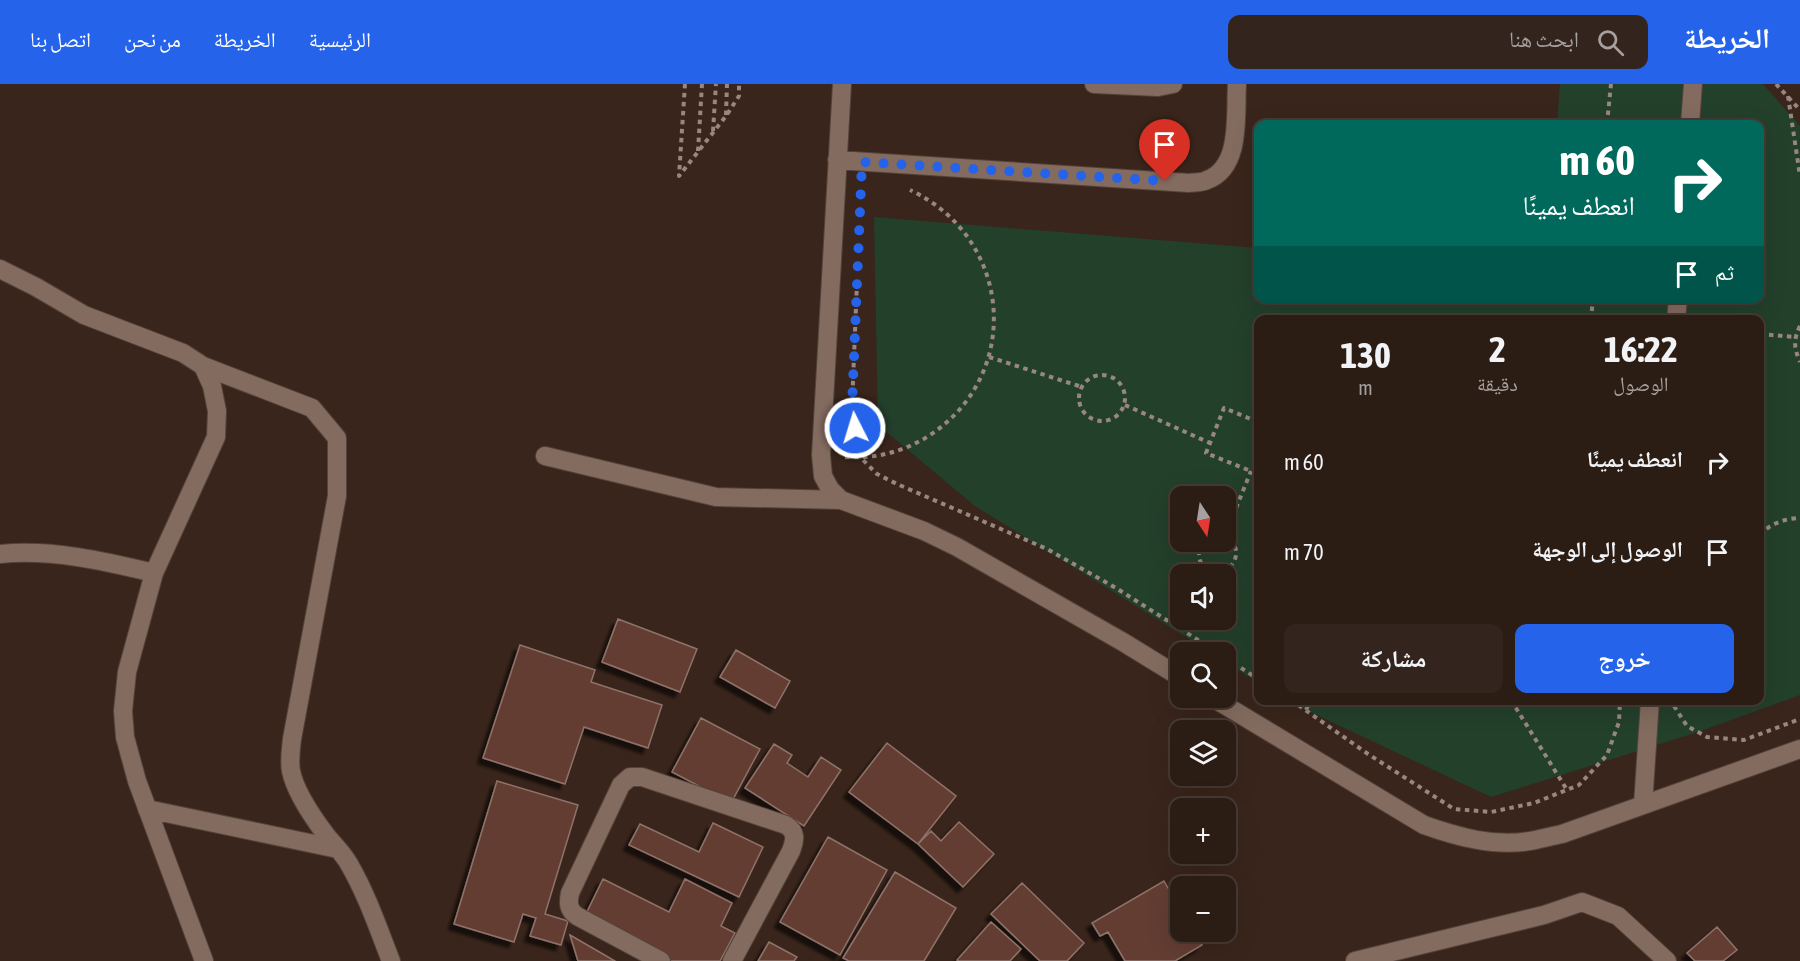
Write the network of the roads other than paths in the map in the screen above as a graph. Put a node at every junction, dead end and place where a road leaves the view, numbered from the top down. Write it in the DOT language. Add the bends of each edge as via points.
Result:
graph roads {
  1 [pos="842,84"];
  2 [pos="1094,84"];
  3 [pos="1173,84"];
  4 [pos="1237,84"];
  5 [pos="1693,84"];
  6 [pos="1690,120"];
  7 [pos="837,160"];
  8 [pos="0,269"];
  9 [pos="203,366"];
  10 [pos="545,456"];
  11 [pos="841,500"];
  12 [pos="0,554"];
  13 [pos="154,573"];
  14 [pos="1170,671"];
  15 [pos="1650,705"];
  16 [pos="1230,708"];
  17 [pos="1800,748"];
  18 [pos="1643,805"];
  19 [pos="147,809"];
  20 [pos="338,849"];
  21 [pos="204,961"];
  22 [pos="391,961"];
  23 [pos="661,961"];
  24 [pos="732,961"];
  25 [pos="1355,961"];
  26 [pos="1667,961"];
  1 -- 7 [label="street"];
  2 -- 3 [label="street"];
  4 -- 7 [label="street" via="1232,157 1206,181"];
  5 -- 6 [label="street"];
  7 -- 11 [label="street" via="821,455 823,476"];
  8 -- 9 [label="street" via="84,315 183,353"];
  9 -- 13 [label="street" via="217,411 216,437"];
  9 -- 20 [label="street" via="312,408 337,438 337,496 290,757 296,786"];
  10 -- 11 [label="street" via="717,497"];
  11 -- 14 [label="street" via="957,547"];
  12 -- 13 [label="street" via="93,559"];
  13 -- 19 [label="street" via="128,672 123,711 130,758"];
  15 -- 18 [label="street"];
  16 -- 18 [label="street" via="1424,825 1458,837 1492,842 1528,841 1562,834"];
  17 -- 18 [label="street"];
  19 -- 20 [label="street"];
  19 -- 21 [label="street"];
  20 -- 22 [label="street" via="364,893"];
  23 -- 24 [label="street" via="577,916 569,907 570,893 621,785 630,777 642,777 792,829 795,835 791,851"];
  25 -- 26 [label="street" via="1544,915 1582,902 1618,916"];
}
